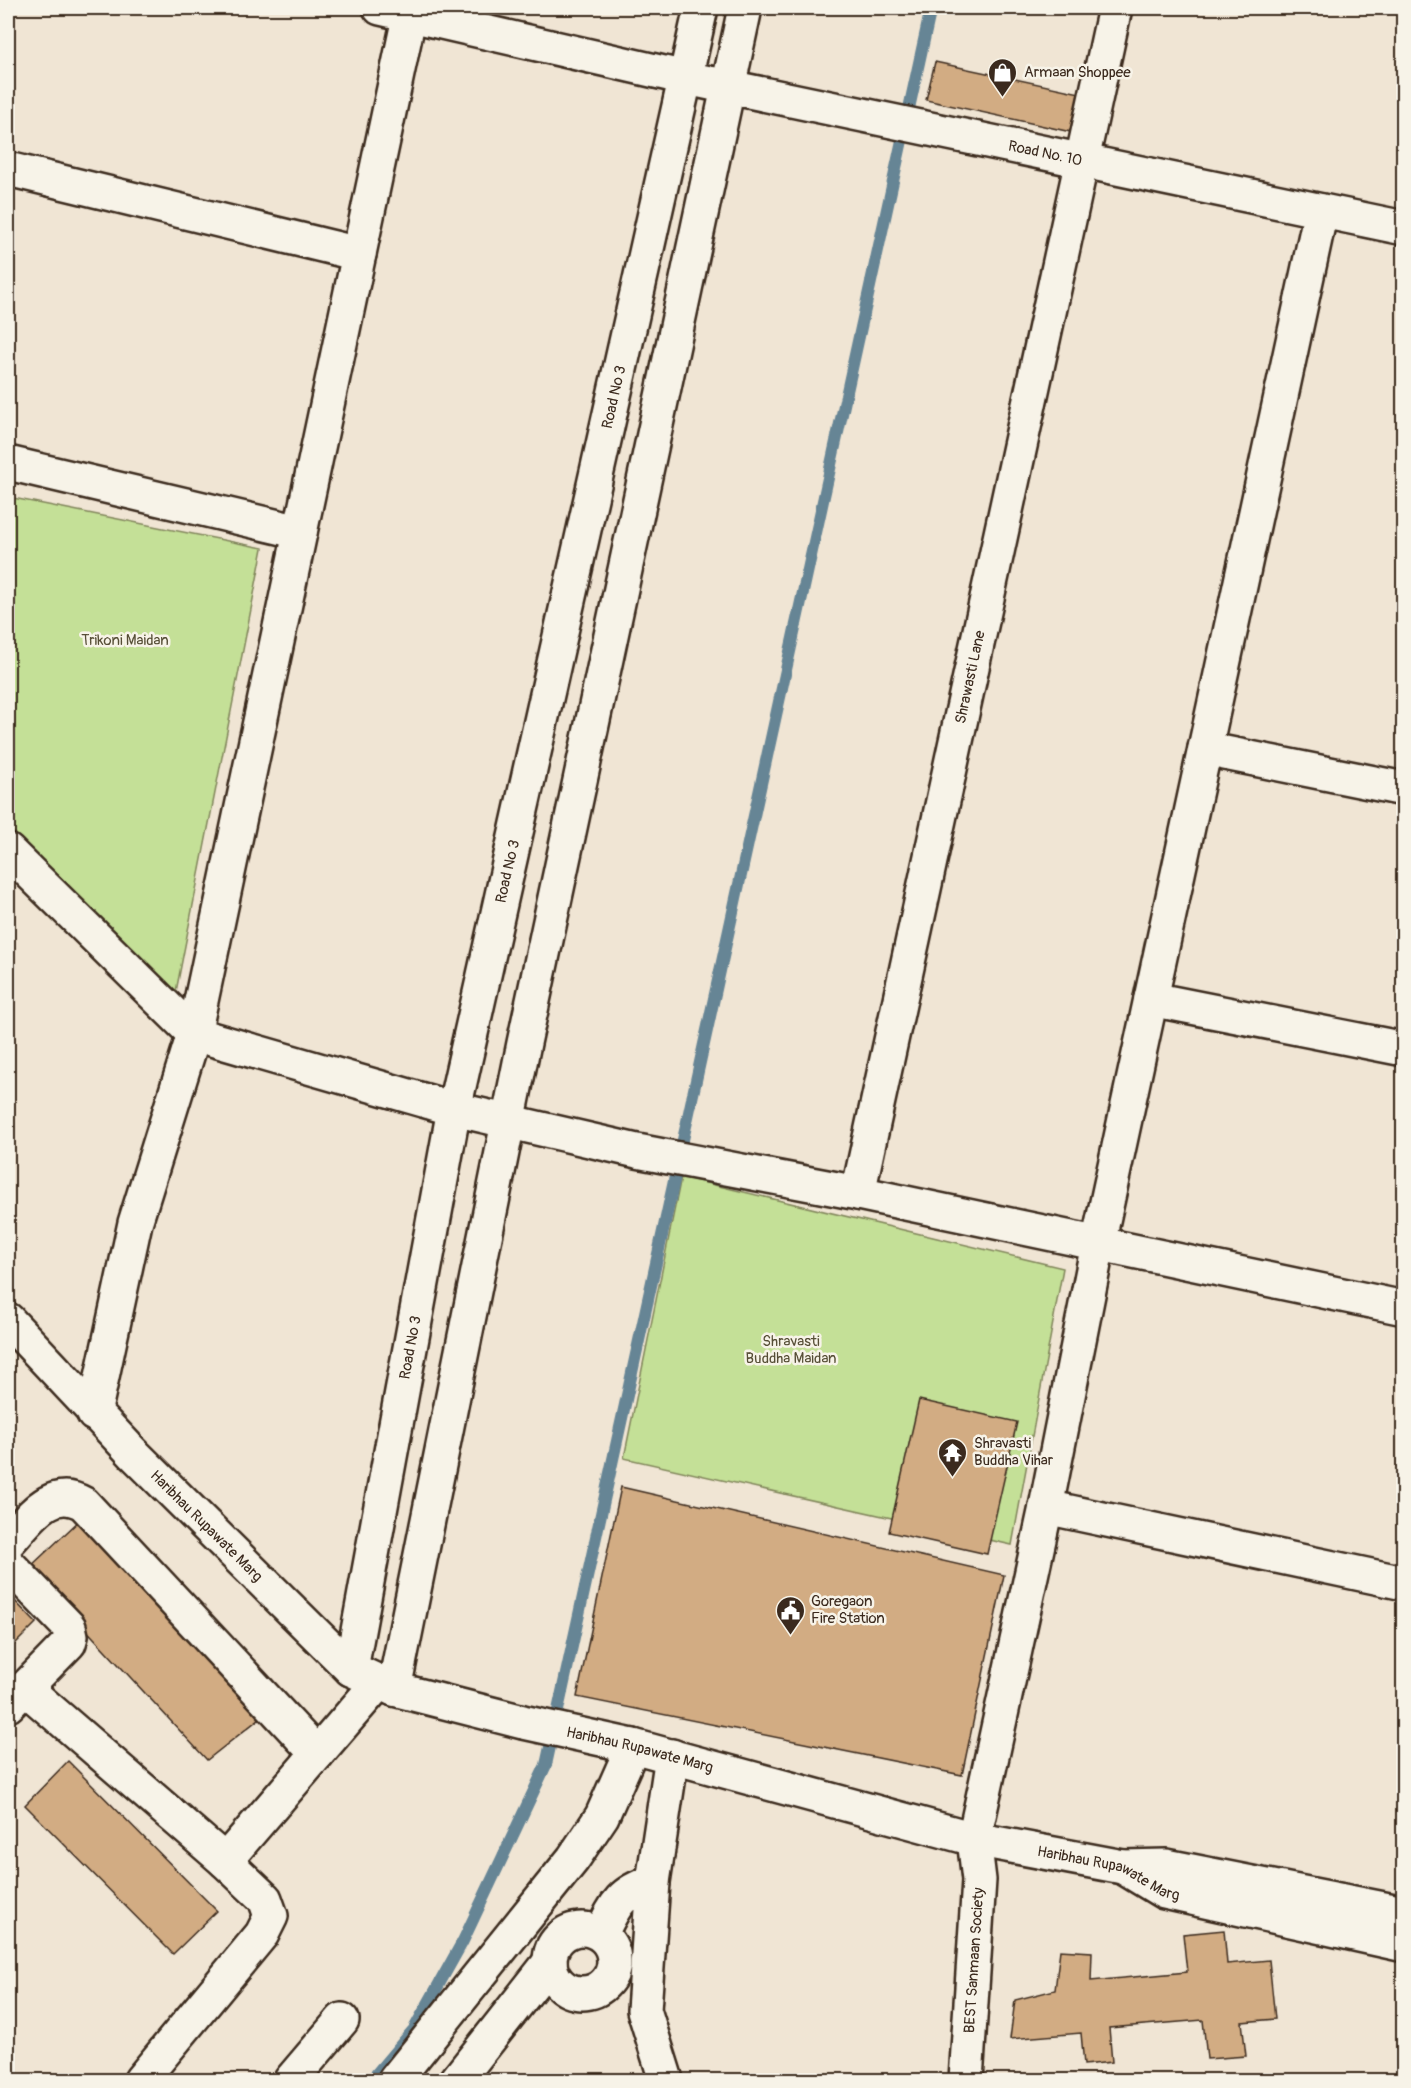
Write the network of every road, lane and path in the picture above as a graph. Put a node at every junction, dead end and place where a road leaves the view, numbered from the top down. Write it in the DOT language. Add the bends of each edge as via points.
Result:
graph roads {
  1 [pos="701,8"];
  2 [pos="745,8"];
  3 [pos="1115,8"];
  4 [pos="400,10"];
  5 [pos="686,78"];
  6 [pos="729,87"];
  7 [pos="1081,161"];
  8 [pos="8,169"];
  9 [pos="1321,211"];
  10 [pos="1404,228"];
  11 [pos="359,254"];
  12 [pos="8,463"];
  13 [pos="300,532"];
  14 [pos="1205,749"];
  15 [pos="1404,789"];
  16 [pos="8,851"];
  17 [pos="1151,999"];
  18 [pos="194,1034"];
  19 [pos="1404,1049"];
  20 [pos="453,1109"];
  21 [pos="509,1121"];
  22 [pos="858,1194"];
  23 [pos="1098,1244"];
  24 [pos="1404,1308"];
  25 [pos="8,1320"];
  26 [pos="94,1414"];
  27 [pos="1046,1507"];
  28 [pos="8,1542"];
  29 [pos="8,1564"];
  30 [pos="1404,1583"];
  31 [pos="374,1680"];
  32 [pos="16,1697"];
  33 [pos="633,1746"];
  34 [pos="317,1754"];
  35 [pos="672,1756"];
  36 [pos="974,1839"];
  37 [pos="225,1861"];
  38 [pos="653,1882"];
  39 [pos="1322,1912"];
  40 [pos="1404,1913"];
  41 [pos="601,1934"];
  42 [pos="1404,1945"];
  43 [pos="494,1957"];
  44 [pos="546,1977"];
  45 [pos="593,1992"];
  46 [pos="644,2010"];
  47 [pos="342,2020"];
  48 [pos="141,2080"];
  49 [pos="291,2080"];
  50 [pos="395,2080"];
  51 [pos="457,2080"];
  52 [pos="484,2080"];
  53 [pos="666,2080"];
  54 [pos="966,2080"];
  1 -- 5 [label="street, Road No 3"];
  2 -- 6 [label="street"];
  3 -- 7 [label="street, Shrawasti Lane"];
  4 -- 5 [label="street, Road No. 10"];
  4 -- 11 [label="street"];
  5 -- 6 [label="street, Road No. 10"];
  5 -- 20 [label="street, Road No 3"];
  6 -- 7 [label="street, Road No. 10"];
  6 -- 21 [label="street"];
  7 -- 9 [label="street, Road No. 10"];
  7 -- 22 [label="street, Shrawasti Lane"];
  8 -- 11 [label="street"];
  9 -- 10 [label="street, Road No. 10"];
  9 -- 14 [label="street, BEST Sanmaan Society"];
  11 -- 13 [label="street"];
  12 -- 13 [label="street"];
  13 -- 18 [label="street"];
  14 -- 15 [label="street"];
  14 -- 17 [label="street, BEST Sanmaan Society"];
  16 -- 18 [label="street"];
  17 -- 19 [label="street"];
  17 -- 23 [label="street, BEST Sanmaan Society"];
  18 -- 20 [label="street"];
  18 -- 26 [label="street" via="135,1224"];
  20 -- 21 [label="street"];
  20 -- 31 [label="street, Road No 3"];
  21 -- 22 [label="street"];
  21 -- 31 [label="street"];
  22 -- 23 [label="street"];
  23 -- 24 [label="street"];
  23 -- 27 [label="street, BEST Sanmaan Society"];
  25 -- 26 [label="street, Haribhau Rupawate Marg"];
  26 -- 31 [label="street, Haribhau Rupawate Marg"];
  27 -- 30 [label="street"];
  27 -- 36 [label="street, BEST Sanmaan Society"];
  28 -- 34 [label="street" via="53,1498 74,1498 84,1504"];
  29 -- 32 [label="street" via="69,1627 71,1636 69,1643"];
  31 -- 33 [label="street, Haribhau Rupawate Marg" via="523,1722"];
  31 -- 34 [label="street"];
  32 -- 37 [label="street"];
  33 -- 35 [label="street, Haribhau Rupawate Marg"];
  33 -- 43 [label="street" via="602,1816 573,1859"];
  34 -- 37 [label="street"];
  35 -- 36 [label="street, Haribhau Rupawate Marg"];
  35 -- 38 [label="street"];
  36 -- 39 [label="street, Haribhau Rupawate Marg" via="1123,1867 1164,1892"];
  36 -- 54 [label="street, BEST Sanmaan Society" via="979,1880"];
  37 -- 48 [label="street" via="265,1899 271,1916 262,1934"];
  38 -- 41 [label="street" via="624,1895 615,1904"];
  38 -- 46 [label="street"];
  39 -- 40 [label="street"];
  39 -- 42 [label="street, Haribhau Rupawate Marg"];
  41 -- 44 [label="street" via="582,1929 562,1935 551,1952"];
  41 -- 45 [label="street" via="615,1960 609,1980"];
  43 -- 44 [label="street"];
  43 -- 50 [label="street"];
  44 -- 45 [label="street" via="573,1992"];
  44 -- 51 [label="street"];
  44 -- 52 [label="street"];
  45 -- 46 [label="street"];
  46 -- 53 [label="street"];
  47 -- 49 [label="street"];
}
